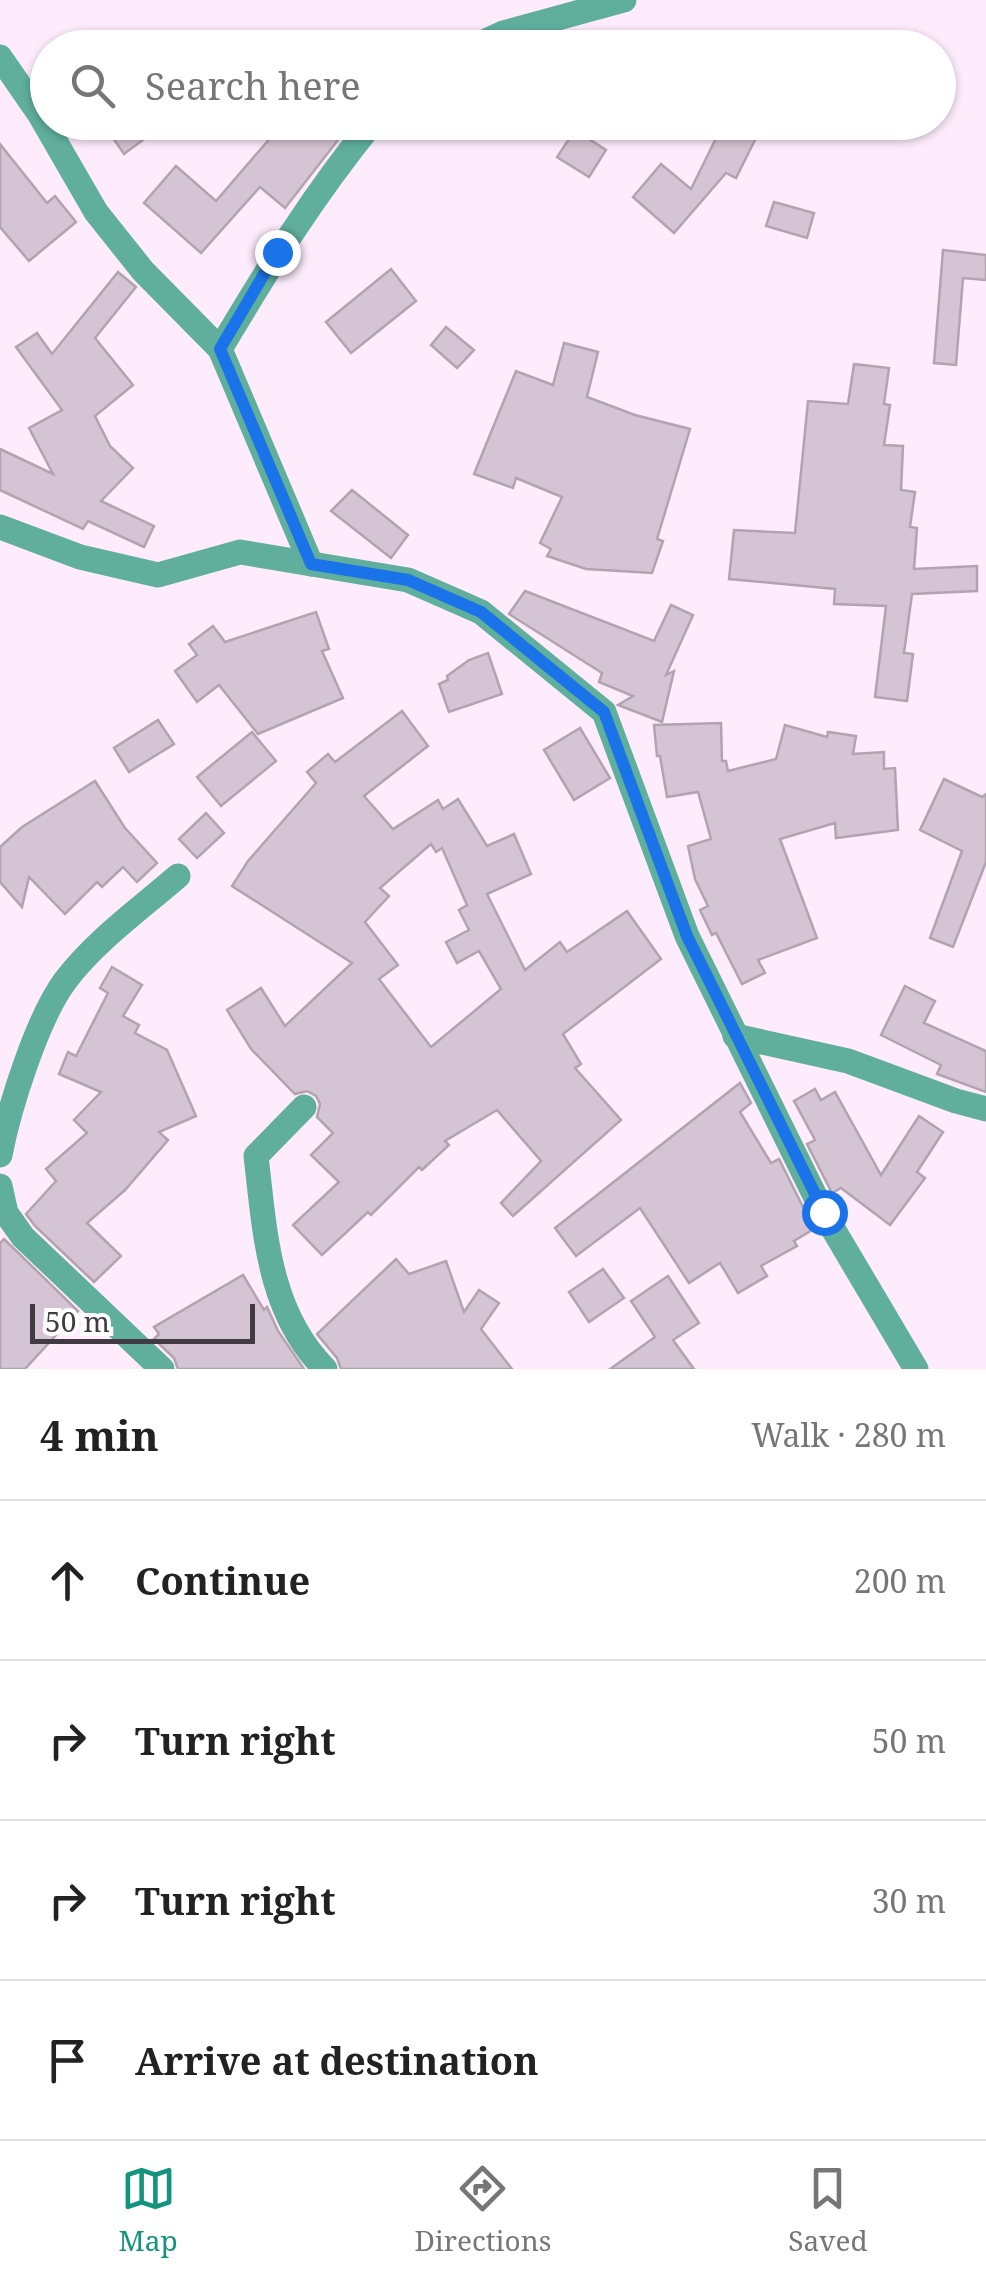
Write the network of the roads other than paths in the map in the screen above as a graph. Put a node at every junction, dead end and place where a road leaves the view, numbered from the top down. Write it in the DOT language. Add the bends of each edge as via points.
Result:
graph roads {
  1 [pos="624,0"];
  2 [pos="514,30"];
  3 [pos="0,56"];
  4 [pos="30,100"];
  5 [pos="54,140"];
  6 [pos="358,140"];
  7 [pos="220,349"];
  8 [pos="0,526"];
  9 [pos="311,564"];
  10 [pos="178,876"];
  11 [pos="736,1036"];
  12 [pos="304,1108"];
  13 [pos="986,1109"];
  14 [pos="0,1154"];
  15 [pos="0,1186"];
  16 [pos="162,1369"];
  17 [pos="325,1369"];
  18 [pos="916,1369"];
  1 -- 2 [label="street"];
  3 -- 4 [label="street"];
  5 -- 7 [label="street" via="96,212"];
  6 -- 7 [label="street" via="277,252"];
  7 -- 9 [label="street"];
  8 -- 9 [label="street" via="80,557 158,575 240,552"];
  9 -- 11 [label="street" via="408,580 481,612 604,712 687,936"];
  10 -- 14 [label="street" via="65,981 44,1017"];
  11 -- 13 [label="street" via="848,1060"];
  11 -- 18 [label="street" via="824,1212"];
  12 -- 17 [label="street" via="256,1156 264,1242 282,1302 304,1348"];
  15 -- 16 [label="street" via="6,1212 23,1237"];
}
